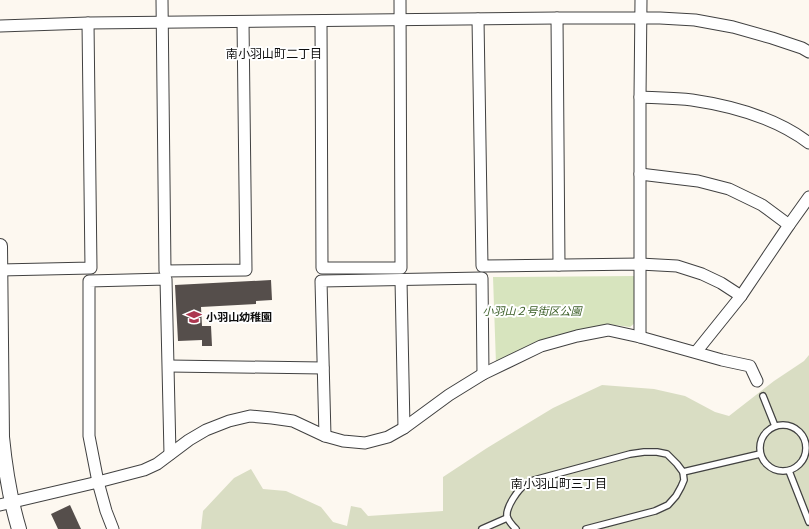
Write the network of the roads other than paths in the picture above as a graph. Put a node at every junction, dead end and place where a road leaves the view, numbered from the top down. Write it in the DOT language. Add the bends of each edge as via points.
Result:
graph roads {
  1 [pos="162,0"];
  2 [pos="400,0"];
  3 [pos="642,0"];
  4 [pos="557,18"];
  5 [pos="642,18"];
  6 [pos="478,19"];
  7 [pos="400,20"];
  8 [pos="321,21"];
  9 [pos="162,22"];
  10 [pos="243,22"];
  11 [pos="88,23"];
  12 [pos="0,26"];
  13 [pos="809,52"];
  14 [pos="640,97"];
  15 [pos="809,142"];
  16 [pos="640,174"];
  17 [pos="809,197"];
  18 [pos="789,225"];
  19 [pos="0,246"];
  20 [pos="640,264"];
  21 [pos="560,265"];
  22 [pos="0,270"];
  23 [pos="401,280"];
  24 [pos="741,296"];
  25 [pos="640,338"];
  26 [pos="696,352"];
  27 [pos="169,366"];
  28 [pos="323,368"];
  29 [pos="483,374"];
  30 [pos="757,381"];
  31 [pos="763,396"];
  32 [pos="776,426"];
  33 [pos="404,428"];
  34 [pos="325,436"];
  35 [pos="170,454"];
  36 [pos="760,454"];
  37 [pos="789,471"];
  38 [pos="683,472"];
  39 [pos="98,482"];
  40 [pos="6,504"];
  41 [pos="508,518"];
  42 [pos="809,522"];
  43 [pos="19,529"];
  44 [pos="113,529"];
  45 [pos="482,529"];
  46 [pos="516,529"];
  47 [pos="586,529"];
  1 -- 9 [label="street"];
  2 -- 7 [label="street"];
  3 -- 5 [label="street"];
  4 -- 5 [label="street"];
  4 -- 6 [label="street"];
  4 -- 21 [label="street"];
  5 -- 13 [label="street" via="695,20 733,27"];
  5 -- 14 [label="street"];
  6 -- 7 [label="street"];
  6 -- 21 [label="street" via="482,266"];
  7 -- 8 [label="street"];
  7 -- 8 [label="street" via="401,268 322,268"];
  8 -- 10 [label="street"];
  9 -- 10 [label="street"];
  9 -- 10 [label="street" via="165,271 246,270"];
  9 -- 11 [label="street"];
  11 -- 12 [label="street"];
  11 -- 22 [label="street" via="91,268"];
  14 -- 15 [label="street" via="691,100 729,107 766,119"];
  14 -- 16 [label="street"];
  16 -- 18 [label="street" via="698,181 729,189 762,205"];
  16 -- 20 [label="street"];
  17 -- 18 [label="street"];
  18 -- 24 [label="street"];
  19 -- 22 [label="street"];
  20 -- 21 [label="street"];
  20 -- 24 [label="street" via="677,266 702,274"];
  20 -- 25 [label="street"];
  22 -- 40 [label="street" via="2,437"];
  23 -- 28 [label="street" via="321,281"];
  23 -- 29 [label="street" via="482,278"];
  23 -- 33 [label="street"];
  24 -- 26 [label="street"];
  25 -- 26 [label="street"];
  25 -- 29 [label="street" via="608,330 577,336 541,346"];
  26 -- 30 [label="street" via="750,366"];
  27 -- 28 [label="street"];
  27 -- 35 [label="street"];
  27 -- 39 [label="street" via="166,279 89,281 89,436"];
  28 -- 34 [label="street"];
  29 -- 33 [label="street"];
  31 -- 32 [label="lane"];
  32 -- 36 [label="lane" via="762,437"];
  32 -- 37 [label="lane" via="790,426 802,435 805,442 806,449 801,463"];
  33 -- 34 [label="street" via="388,437 365,443"];
  34 -- 35 [label="street" via="293,422 250,416 206,430"];
  35 -- 39 [label="street" via="144,470"];
  36 -- 37 [label="lane" via="763,461 774,470"];
  36 -- 38 [label="lane"];
  37 -- 42 [label="lane"];
  38 -- 41 [label="lane" via="667,454 644,452 623,456 534,480 519,490 514,497"];
  38 -- 47 [label="lane" via="684,480 681,487 668,505 655,511"];
  39 -- 40 [label="street"];
  39 -- 44 [label="street"];
  40 -- 43 [label="street"];
  41 -- 45 [label="lane"];
  41 -- 46 [label="lane"];
}
